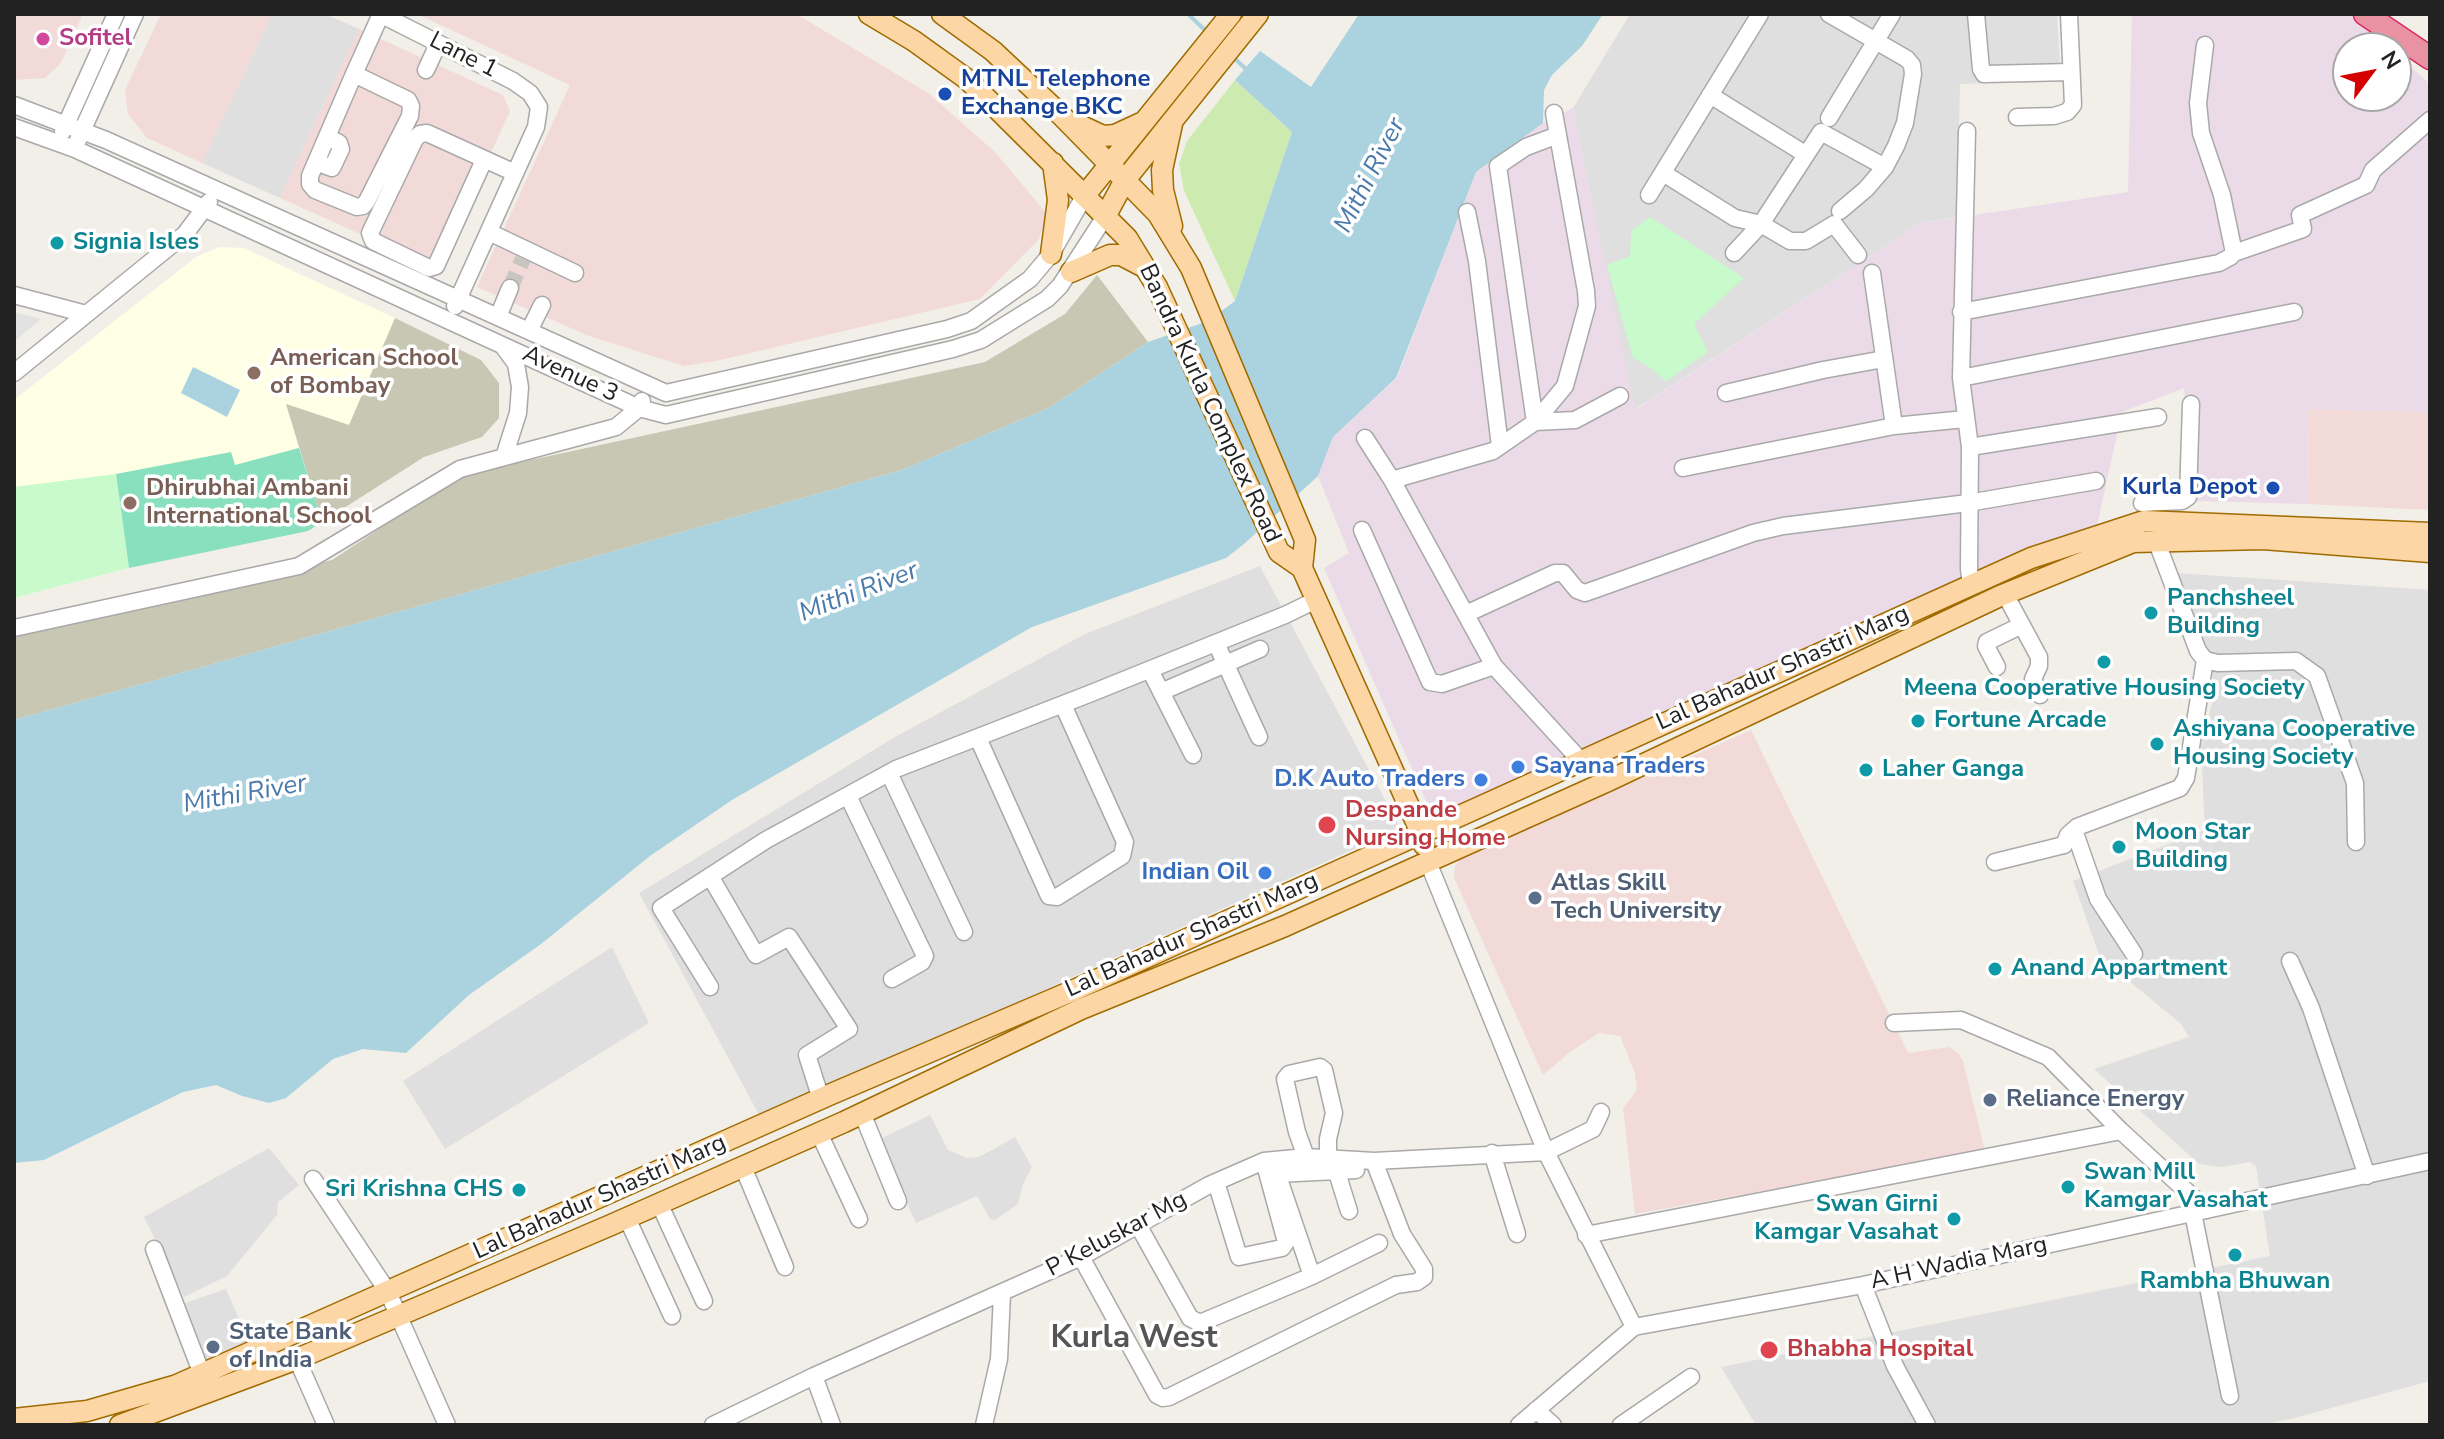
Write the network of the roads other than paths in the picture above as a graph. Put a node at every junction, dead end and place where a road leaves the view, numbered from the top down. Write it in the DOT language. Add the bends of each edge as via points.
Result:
graph roads {
  1 [pos="116,14"];
  2 [pos="135,14"];
  3 [pos="380,14"];
  4 [pos="869,14"];
  5 [pos="942,14"];
  6 [pos="1231,14"];
  7 [pos="1760,14"];
  8 [pos="1829,14"];
  9 [pos="1892,14"];
  10 [pos="1976,14"];
  11 [pos="2069,14"];
  12 [pos="2366,14"];
  13 [pos="1255,18"];
  14 [pos="1875,42"];
  15 [pos="438,44"];
  16 [pos="2205,45"];
  17 [pos="2430,48"];
  18 [pos="2430,58"];
  19 [pos="426,70"];
  20 [pos="2071,72"];
  21 [pos="354,74"];
  22 [pos="1710,95"];
  23 [pos="14,105"];
  24 [pos="1058,112"];
  25 [pos="1554,113"];
  26 [pos="2017,117"];
  27 [pos="1829,118"];
  28 [pos="1146,120"];
  29 [pos="1173,120"];
  30 [pos="2430,120"];
  31 [pos="14,127"];
  32 [pos="74,127"];
  33 [pos="1967,131"];
  34 [pos="1558,135"];
  35 [pos="58,143"];
  36 [pos="75,149"];
  37 [pos="1805,154"];
  38 [pos="484,160"];
  39 [pos="1053,161"];
  40 [pos="1109,165"];
  41 [pos="1885,167"];
  42 [pos="515,173"];
  43 [pos="1663,173"];
  44 [pos="1125,180"];
  45 [pos="215,189"];
  46 [pos="1085,195"];
  47 [pos="1649,195"];
  48 [pos="206,209"];
  49 [pos="1840,211"];
  50 [pos="1467,212"];
  51 [pos="1106,215"];
  52 [pos="1761,224"];
  53 [pos="489,232"];
  54 [pos="1179,248"];
  55 [pos="376,252"];
  56 [pos="1734,253"];
  57 [pos="2234,253"];
  58 [pos="1051,254"];
  59 [pos="1858,255"];
  60 [pos="1146,268"];
  61 [pos="1071,272"];
  62 [pos="575,273"];
  63 [pos="1872,273"];
  64 [pos="510,288"];
  65 [pos="14,295"];
  66 [pos="459,298"];
  67 [pos="542,305"];
  68 [pos="1961,312"];
  69 [pos="2294,312"];
  70 [pos="86,314"];
  71 [pos="498,317"];
  72 [pos="449,319"];
  73 [pos="529,331"];
  74 [pos="500,342"];
  75 [pos="1884,359"];
  76 [pos="14,373"];
  77 [pos="1961,378"];
  78 [pos="649,387"];
  79 [pos="1726,393"];
  80 [pos="1620,396"];
  81 [pos="2191,404"];
  82 [pos="639,408"];
  83 [pos="2158,417"];
  84 [pos="1965,419"];
  85 [pos="1535,422"];
  86 [pos="1894,426"];
  87 [pos="1365,438"];
  88 [pos="1500,446"];
  89 [pos="1970,447"];
  90 [pos="504,457"];
  91 [pos="1683,468"];
  92 [pos="1392,480"];
  93 [pos="2096,481"];
  94 [pos="1968,503"];
  95 [pos="2142,503"];
  96 [pos="2162,521"];
  97 [pos="1362,530"];
  98 [pos="2430,533"];
  99 [pos="2430,552"];
  100 [pos="1302,568"];
  101 [pos="1971,585"];
  102 [pos="2005,594"];
  103 [pos="1316,600"];
  104 [pos="1466,614"];
  105 [pos="2022,625"];
  106 [pos="14,628"];
  107 [pos="1216,643"];
  108 [pos="1260,649"];
  109 [pos="2205,660"];
  110 [pos="1226,664"];
  111 [pos="1494,666"];
  112 [pos="1997,667"];
  113 [pos="1150,670"];
  114 [pos="1161,692"];
  115 [pos="2040,695"];
  116 [pos="1063,705"];
  117 [pos="1259,737"];
  118 [pos="978,738"];
  119 [pos="1193,755"];
  120 [pos="1580,760"];
  121 [pos="889,773"];
  122 [pos="848,796"];
  123 [pos="2074,830"];
  124 [pos="1421,833"];
  125 [pos="2356,842"];
  126 [pos="1428,862"];
  127 [pos="1995,862"];
  128 [pos="710,876"];
  129 [pos="1273,899"];
  130 [pos="1285,926"];
  131 [pos="964,932"];
  132 [pos="2134,954"];
  133 [pos="2290,961"];
  134 [pos="892,979"];
  135 [pos="710,987"];
  136 [pos="1076,1000"];
  137 [pos="1894,1023"];
  138 [pos="825,1097"];
  139 [pos="1601,1112"];
  140 [pos="853,1117"];
  141 [pos="2121,1131"];
  142 [pos="819,1133"];
  143 [pos="1546,1152"];
  144 [pos="1492,1153"];
  145 [pos="1306,1157"];
  146 [pos="1374,1161"];
  147 [pos="2430,1161"];
  148 [pos="1333,1162"];
  149 [pos="1271,1164"];
  150 [pos="743,1167"];
  151 [pos="1356,1170"];
  152 [pos="2367,1176"];
  153 [pos="313,1179"];
  154 [pos="1212,1183"];
  155 [pos="898,1201"];
  156 [pos="659,1203"];
  157 [pos="1349,1211"];
  158 [pos="2200,1212"];
  159 [pos="627,1218"];
  160 [pos="859,1219"];
  161 [pos="1138,1225"];
  162 [pos="1517,1234"];
  163 [pos="1586,1235"];
  164 [pos="1379,1243"];
  165 [pos="154,1249"];
  166 [pos="1081,1257"];
  167 [pos="1232,1257"];
  168 [pos="785,1267"];
  169 [pos="1312,1276"];
  170 [pos="1863,1285"];
  171 [pos="388,1292"];
  172 [pos="1002,1294"];
  173 [pos="704,1301"];
  174 [pos="398,1316"];
  175 [pos="672,1316"];
  176 [pos="1634,1327"];
  177 [pos="297,1359"];
  178 [pos="814,1376"];
  179 [pos="1691,1377"];
  180 [pos="206,1383"];
  181 [pos="2230,1396"];
  182 [pos="1536,1410"];
  183 [pos="14,1419"];
  184 [pos="158,1419"];
  185 [pos="120,1425"];
  186 [pos="326,1425"];
  187 [pos="447,1425"];
  188 [pos="713,1425"];
  189 [pos="832,1425"];
  190 [pos="984,1425"];
  191 [pos="1519,1425"];
  192 [pos="1553,1425"];
  193 [pos="1621,1425"];
  194 [pos="1927,1425"];
  1 -- 32 [label="street"];
  2 -- 32 [label="street"];
  3 -- 15 [label="street, Lane 1"];
  3 -- 21 [label="street"];
  4 -- 39 [label="main road, Bandra Kurla Complex Road" via="968,80"];
  5 -- 24 [label="main road, Bandra Kurla Complex Road" via="993,51"];
  6 -- 28 [label="main road"];
  7 -- 22 [label="street"];
  8 -- 14 [label="street"];
  9 -- 14 [label="street"];
  10 -- 20 [label="street" via="1984,74"];
  11 -- 20 [label="street"];
  12 -- 17 [label="highway"];
  12 -- 18 [label="highway"];
  13 -- 29 [label="main road"];
  14 -- 27 [label="street"];
  14 -- 41 [label="street" via="1912,65 1905,123"];
  15 -- 19 [label="street"];
  15 -- 42 [label="street, Lane 1" via="513,81 539,107 536,127"];
  16 -- 57 [label="street" via="2198,103 2201,133"];
  20 -- 26 [label="street" via="2073,105 2067,112"];
  21 -- 21 [label="street" via="411,106 363,206 357,207 310,184"];
  22 -- 37 [label="street"];
  22 -- 43 [label="street"];
  23 -- 32 [label="street, Avenue 3"];
  24 -- 28 [label="main road" via="1103,136"];
  24 -- 40 [label="main road, Bandra Kurla Complex Road"];
  25 -- 34 [label="street"];
  28 -- 40 [label="main road"];
  29 -- 44 [label="main road"];
  29 -- 54 [label="main road" via="1162,170"];
  30 -- 57 [label="street" via="2373,170 2366,185 2300,215 2303,229"];
  31 -- 35 [label="street, Avenue 3"];
  32 -- 35 [label="street"];
  32 -- 36 [label="street"];
  32 -- 45 [label="street, Avenue 3"];
  33 -- 68 [label="street"];
  34 -- 85 [label="street" via="1587,306 1565,386"];
  34 -- 85 [label="street" via="1526,147 1498,166"];
  35 -- 36 [label="street, Avenue 3"];
  36 -- 48 [label="street, Avenue 3"];
  37 -- 41 [label="street" via="1825,132"];
  37 -- 52 [label="street"];
  38 -- 42 [label="street"];
  38 -- 55 [label="street" via="436,266"];
  38 -- 55 [label="street" via="420,134 370,233"];
  39 -- 46 [label="main road, Bandra Kurla Complex Road"];
  39 -- 58 [label="main road" via="1058,200"];
  40 -- 44 [label="main road, Bandra Kurla Complex Road"];
  40 -- 46 [label="main road"];
  41 -- 49 [label="street"];
  42 -- 53 [label="street"];
  43 -- 47 [label="street"];
  43 -- 52 [label="street" via="1735,218"];
  44 -- 51 [label="main road"];
  44 -- 54 [label="main road, Bandra Kurla Complex Road" via="1158,214"];
  45 -- 48 [label="street"];
  45 -- 55 [label="street, Avenue 3"];
  46 -- 51 [label="main road, Bandra Kurla Complex Road"];
  46 -- 58 [label="street, Avenue 3"];
  48 -- 70 [label="street" via="185,234"];
  48 -- 72 [label="street, Avenue 3"];
  50 -- 88 [label="street"];
  51 -- 60 [label="main road, Bandra Kurla Complex Road"];
  51 -- 61 [label="street, Avenue 3"];
  52 -- 56 [label="street"];
  52 -- 59 [label="street" via="1799,242 1834,224"];
  53 -- 62 [label="street" via="525,254"];
  53 -- 66 [label="street"];
  54 -- 100 [label="main road, Bandra Kurla Complex Road" via="1305,540"];
  55 -- 66 [label="street, Avenue 3"];
  57 -- 68 [label="street" via="2219,263"];
  58 -- 78 [label="street, Avenue 3" via="1030,279 971,321 674,392"];
  60 -- 61 [label="main road" via="1110,255"];
  60 -- 100 [label="main road, Bandra Kurla Complex Road" via="1279,552"];
  61 -- 82 [label="street, Avenue 3" via="1047,299 981,340 953,349 666,415"];
  63 -- 75 [label="street"];
  64 -- 71 [label="street"];
  65 -- 70 [label="street"];
  66 -- 71 [label="street, Avenue 3"];
  66 -- 72 [label="street"];
  67 -- 73 [label="street"];
  68 -- 77 [label="street"];
  69 -- 77 [label="street"];
  70 -- 76 [label="street"];
  71 -- 73 [label="street, Avenue 3"];
  72 -- 74 [label="street, Avenue 3"];
  73 -- 78 [label="street, Avenue 3"];
  74 -- 82 [label="street, Avenue 3"];
  74 -- 90 [label="street" via="516,364 520,387"];
  75 -- 79 [label="street"];
  75 -- 86 [label="street"];
  77 -- 84 [label="street"];
  78 -- 82 [label="street"];
  80 -- 85 [label="street" via="1575,420"];
  81 -- 96 [label="street" via="2190,493"];
  82 -- 90 [label="street" via="616,427"];
  83 -- 89 [label="street"];
  84 -- 86 [label="street"];
  84 -- 89 [label="street"];
  85 -- 88 [label="street"];
  86 -- 91 [label="street"];
  87 -- 92 [label="street"];
  88 -- 92 [label="street"];
  89 -- 94 [label="street"];
  90 -- 106 [label="street" via="460,469 299,566"];
  92 -- 104 [label="street"];
  93 -- 94 [label="street"];
  94 -- 101 [label="street"];
  94 -- 104 [label="street" via="1753,533 1585,593 1563,573 1555,573"];
  95 -- 96 [label="street"];
  96 -- 98 [label="main road, Lal Bahadur Shastri Marg"];
  96 -- 99 [label="main road, Lal Bahadur Shastri Marg" via="2263,539"];
  96 -- 101 [label="main road, Lal Bahadur Shastri Marg" via="2144,521 2031,558"];
  96 -- 102 [label="main road, Lal Bahadur Shastri Marg" via="2133,542"];
  96 -- 109 [label="street" via="2198,651"];
  97 -- 111 [label="street" via="1430,682 1442,684"];
  100 -- 103 [label="main road, Bandra Kurla Complex Road"];
  101 -- 120 [label="main road, Lal Bahadur Shastri Marg"];
  102 -- 105 [label="street"];
  102 -- 126 [label="main road, Lal Bahadur Shastri Marg"];
  103 -- 107 [label="street"];
  103 -- 124 [label="main road, Bandra Kurla Complex Road"];
  104 -- 111 [label="street"];
  105 -- 112 [label="street" via="1987,642"];
  105 -- 115 [label="street" via="2039,657 2033,679"];
  107 -- 110 [label="street"];
  107 -- 113 [label="street"];
  108 -- 110 [label="street"];
  109 -- 123 [label="street" via="2180,788"];
  109 -- 125 [label="street" via="2296,661 2317,676 2355,783"];
  110 -- 114 [label="street"];
  110 -- 117 [label="street"];
  111 -- 120 [label="street"];
  113 -- 114 [label="street"];
  113 -- 116 [label="street"];
  114 -- 119 [label="street"];
  116 -- 118 [label="street"];
  116 -- 118 [label="street" via="1125,842 1122,856 1057,897 1049,896"];
  118 -- 121 [label="street"];
  120 -- 124 [label="main road, Lal Bahadur Shastri Marg"];
  121 -- 122 [label="street"];
  121 -- 131 [label="street"];
  122 -- 128 [label="street"];
  122 -- 134 [label="street" via="925,956"];
  123 -- 127 [label="street" via="2064,845"];
  123 -- 132 [label="street" via="2098,899"];
  124 -- 126 [label="main road, Bandra Kurla Complex Road"];
  124 -- 129 [label="main road, Lal Bahadur Shastri Marg"];
  126 -- 130 [label="main road, Lal Bahadur Shastri Marg"];
  126 -- 143 [label="street"];
  128 -- 135 [label="street" via="661,908"];
  128 -- 138 [label="street" via="756,955 789,937 849,1029 807,1055"];
  129 -- 130 [label="main road"];
  129 -- 136 [label="main road, Lal Bahadur Shastri Marg"];
  130 -- 136 [label="main road, Lal Bahadur Shastri Marg"];
  133 -- 152 [label="street"];
  136 -- 138 [label="main road, Lal Bahadur Shastri Marg"];
  136 -- 140 [label="main road, Lal Bahadur Shastri Marg"];
  137 -- 141 [label="street" via="1961,1020 2048,1057"];
  138 -- 140 [label="main road"];
  138 -- 171 [label="main road, Lal Bahadur Shastri Marg"];
  139 -- 143 [label="street" via="1593,1129"];
  140 -- 142 [label="main road, Lal Bahadur Shastri Marg"];
  140 -- 155 [label="street"];
  141 -- 158 [label="street"];
  141 -- 163 [label="street"];
  142 -- 150 [label="main road, Lal Bahadur Shastri Marg"];
  142 -- 160 [label="street"];
  143 -- 144 [label="street, P Keluskar Mg"];
  143 -- 163 [label="street"];
  144 -- 146 [label="street, P Keluskar Mg"];
  144 -- 162 [label="street"];
  145 -- 148 [label="street, P Keluskar Mg"];
  145 -- 148 [label="street" via="1285,1079 1320,1067 1334,1113 1329,1134"];
  145 -- 149 [label="street, P Keluskar Mg"];
  146 -- 148 [label="street, P Keluskar Mg"];
  146 -- 166 [label="street" via="1424,1277 1396,1285 1169,1397 1157,1395"];
  147 -- 152 [label="street, A H Wadia Marg"];
  148 -- 149 [label="street" via="1330,1169"];
  148 -- 151 [label="street"];
  148 -- 157 [label="street"];
  149 -- 154 [label="street, P Keluskar Mg"];
  149 -- 154 [label="street" via="1286,1242 1282,1248 1241,1258"];
  149 -- 169 [label="street"];
  150 -- 156 [label="main road, Lal Bahadur Shastri Marg"];
  150 -- 168 [label="street"];
  152 -- 158 [label="street, A H Wadia Marg"];
  153 -- 171 [label="street"];
  154 -- 161 [label="street, P Keluskar Mg"];
  154 -- 167 [label="street"];
  156 -- 159 [label="main road, Lal Bahadur Shastri Marg"];
  156 -- 173 [label="street"];
  158 -- 170 [label="street, A H Wadia Marg"];
  158 -- 181 [label="street"];
  159 -- 174 [label="main road, Lal Bahadur Shastri Marg"];
  159 -- 175 [label="street"];
  161 -- 166 [label="street, P Keluskar Mg"];
  161 -- 169 [label="street" via="1194,1322 1205,1323"];
  163 -- 176 [label="street"];
  164 -- 169 [label="street"];
  165 -- 180 [label="street"];
  166 -- 172 [label="street, P Keluskar Mg"];
  170 -- 176 [label="street, A H Wadia Marg"];
  170 -- 194 [label="street" via="1895,1366"];
  171 -- 174 [label="street"];
  171 -- 180 [label="main road, Lal Bahadur Shastri Marg"];
  172 -- 178 [label="street, P Keluskar Mg"];
  172 -- 190 [label="street" via="999,1359"];
  174 -- 177 [label="main road, Lal Bahadur Shastri Marg"];
  174 -- 187 [label="street"];
  176 -- 182 [label="street, A H Wadia Marg"];
  177 -- 180 [label="main road, Lal Bahadur Shastri Marg"];
  177 -- 186 [label="street"];
  178 -- 188 [label="street, P Keluskar Mg"];
  178 -- 189 [label="street"];
  179 -- 193 [label="street"];
  180 -- 183 [label="main road, Lal Bahadur Shastri Marg" via="177,1385 87,1411"];
  180 -- 184 [label="main road, Lal Bahadur Shastri Marg"];
  182 -- 191 [label="street, A H Wadia Marg"];
  182 -- 192 [label="street"];
  184 -- 185 [label="main road, Lal Bahadur Shastri Marg"];
}
